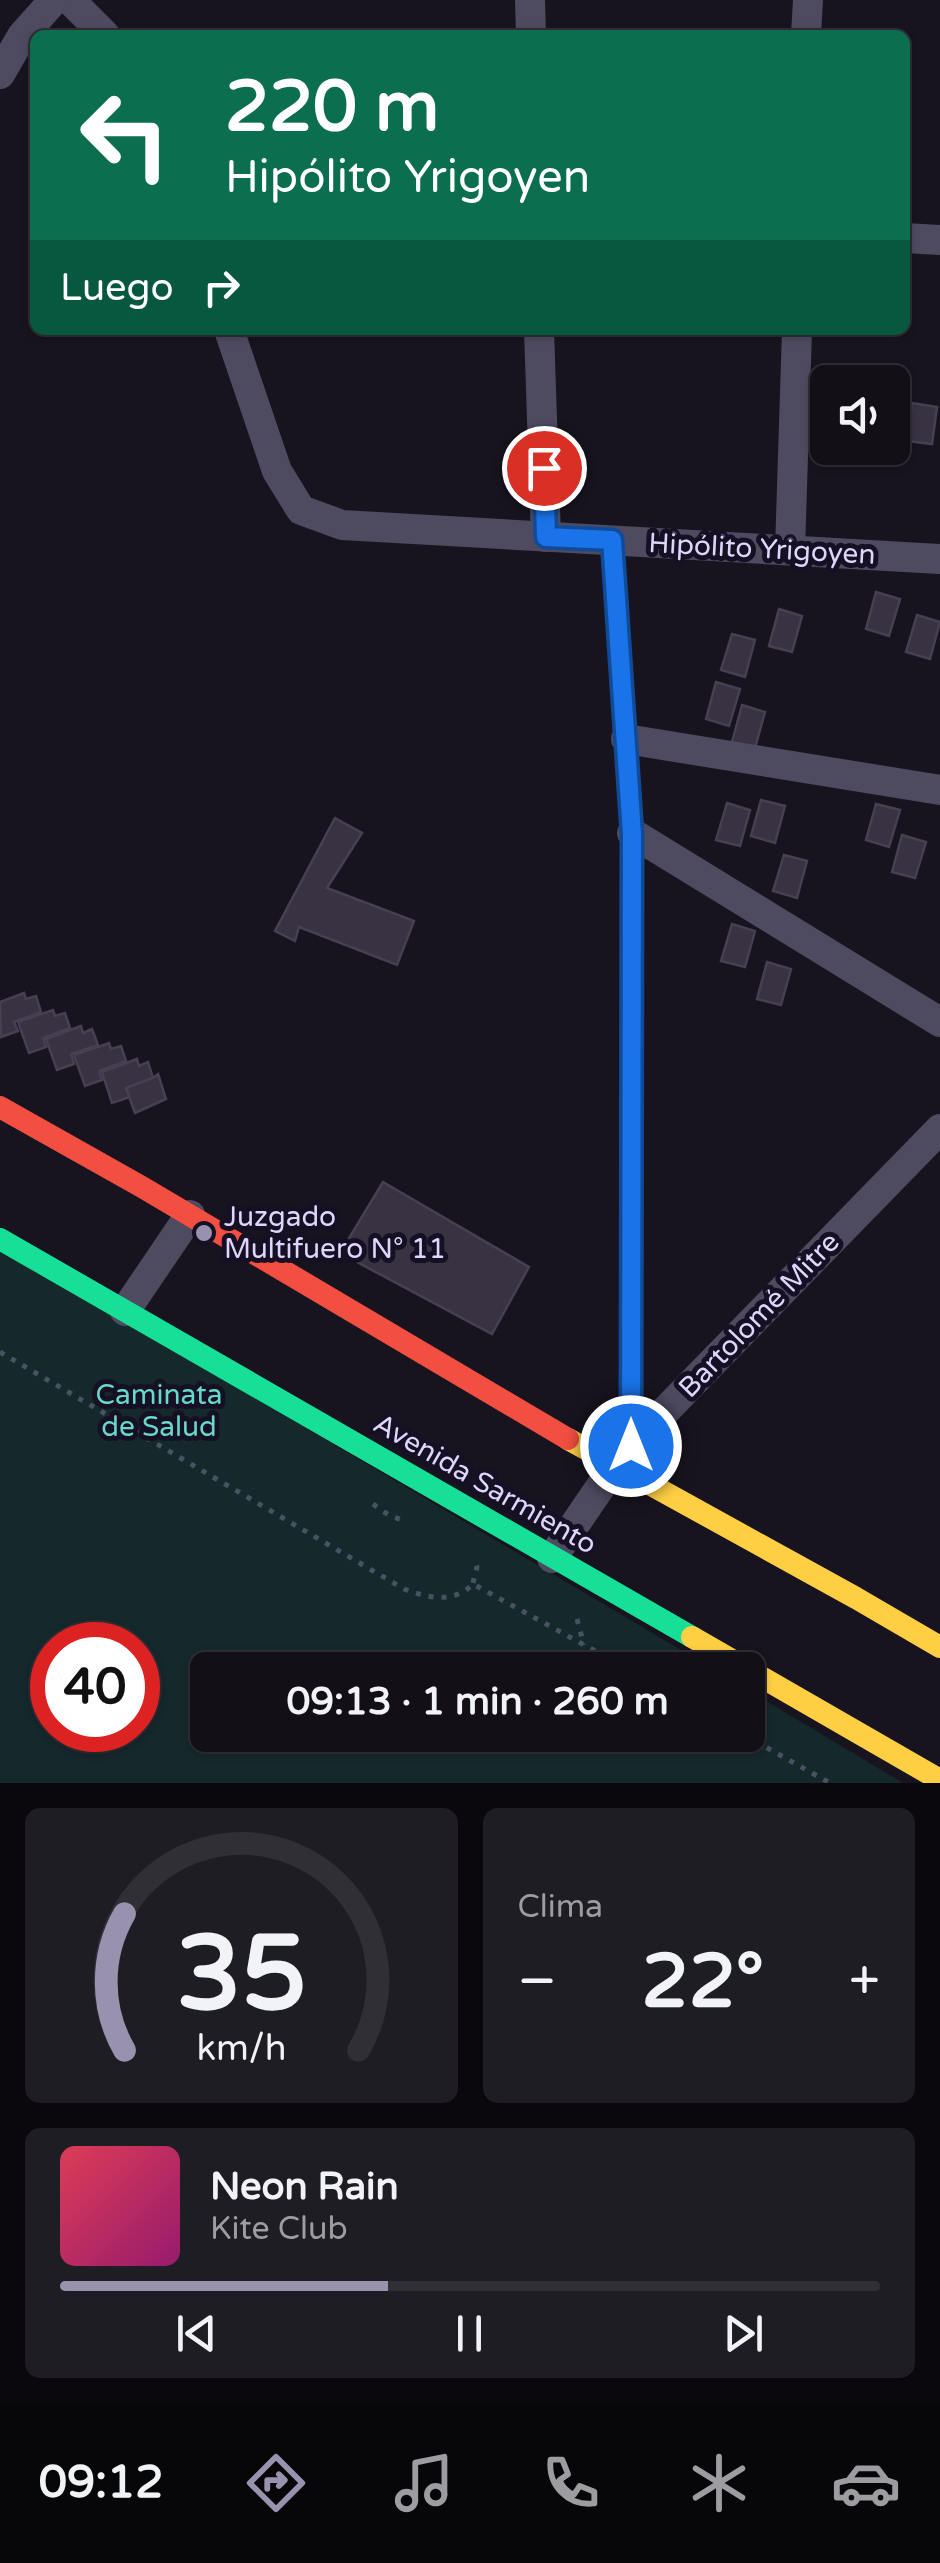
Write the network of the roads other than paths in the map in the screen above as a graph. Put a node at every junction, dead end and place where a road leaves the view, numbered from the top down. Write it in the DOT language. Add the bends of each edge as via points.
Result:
graph roads {
  1 [pos="54,0"];
  2 [pos="70,0"];
  3 [pos="530,0"];
  4 [pos="808,0"];
  5 [pos="100,30"];
  6 [pos="531,30"];
  7 [pos="806,30"];
  8 [pos="0,74"];
  9 [pos="910,238"];
  10 [pos="940,240"];
  11 [pos="231,335"];
  12 [pos="538,335"];
  13 [pos="797,335"];
  14 [pos="546,537"];
  15 [pos="612,540"];
  16 [pos="790,550"];
  17 [pos="940,559"];
  18 [pos="626,739"];
  19 [pos="940,790"];
  20 [pos="632,834"];
  21 [pos="940,1022"];
  22 [pos="0,1107"];
  23 [pos="940,1128"];
  24 [pos="190,1215"];
  25 [pos="0,1239"];
  26 [pos="125,1311"];
  27 [pos="622,1456"];
  28 [pos="552,1558"];
  29 [pos="940,1647"];
  30 [pos="940,1780"];
  1 -- 8 [label="street"];
  2 -- 5 [label="street"];
  3 -- 6 [label="street"];
  4 -- 7 [label="street"];
  9 -- 10 [label="street"];
  11 -- 14 [label="street, Hipólito Yrigoyen" via="277,472 301,510 342,525"];
  12 -- 14 [label="street"];
  13 -- 16 [label="street"];
  14 -- 15 [label="street, Hipólito Yrigoyen"];
  15 -- 16 [label="street, Hipólito Yrigoyen"];
  15 -- 18 [label="main road"];
  16 -- 17 [label="street, Hipólito Yrigoyen"];
  18 -- 19 [label="street"];
  18 -- 20 [label="main road"];
  20 -- 21 [label="street"];
  20 -- 27 [label="main road"];
  22 -- 24 [label="main road"];
  23 -- 27 [label="street, Bartolomé Mitre"];
  24 -- 26 [label="street"];
  24 -- 27 [label="main road"];
  25 -- 26 [label="main road, Avenida Sarmiento"];
  26 -- 28 [label="main road, Avenida Sarmiento"];
  27 -- 28 [label="street, Bartolomé Mitre"];
  27 -- 29 [label="main road"];
  28 -- 30 [label="main road, Avenida Sarmiento"];
}
